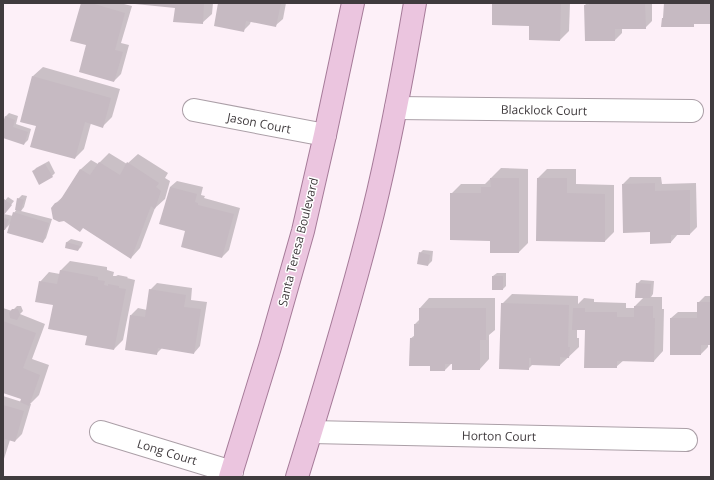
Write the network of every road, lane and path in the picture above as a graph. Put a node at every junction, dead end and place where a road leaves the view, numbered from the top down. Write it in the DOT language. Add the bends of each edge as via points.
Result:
graph roads {
  1 [pos="353,3"];
  2 [pos="415,3"];
  3 [pos="396,108"];
  4 [pos="194,110"];
  5 [pos="692,112"];
  6 [pos="324,135"];
  7 [pos="101,432"];
  8 [pos="311,432"];
  9 [pos="686,440"];
  10 [pos="231,474"];
  11 [pos="297,477"];
  1 -- 6 [label="main road, Santa Teresa Boulevard"];
  2 -- 3 [label="main road"];
  3 -- 5 [label="street, Blacklock Court"];
  3 -- 8 [label="main road" via="347,313"];
  4 -- 6 [label="street, Jason Court"];
  6 -- 10 [label="main road, Santa Teresa Boulevard" via="303,231"];
  7 -- 10 [label="street, Long Court"];
  8 -- 9 [label="street, Horton Court"];
  8 -- 11 [label="main road"];
}
